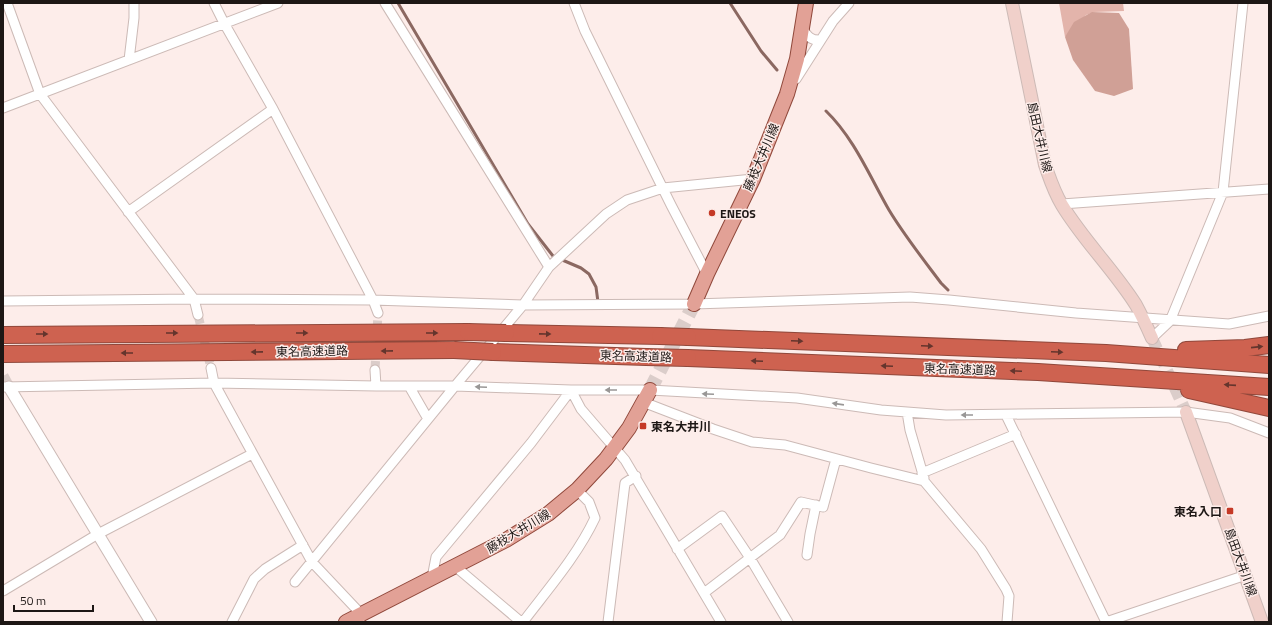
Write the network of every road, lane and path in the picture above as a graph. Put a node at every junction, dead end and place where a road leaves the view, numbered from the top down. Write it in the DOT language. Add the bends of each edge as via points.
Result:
graph roads {
  1 [pos="7,3"];
  2 [pos="134,3"];
  3 [pos="214,3"];
  4 [pos="278,3"];
  5 [pos="385,3"];
  6 [pos="574,3"];
  7 [pos="806,3"];
  8 [pos="849,3"];
  9 [pos="1012,3"];
  10 [pos="1243,3"];
  11 [pos="224,23"];
  12 [pos="802,28"];
  13 [pos="821,40"];
  14 [pos="128,60"];
  15 [pos="40,94"];
  16 [pos="787,94"];
  17 [pos="3,108"];
  18 [pos="273,109"];
  19 [pos="753,179"];
  20 [pos="663,188"];
  21 [pos="1269,189"];
  22 [pos="1223,192"];
  23 [pos="1062,204"];
  24 [pos="128,212"];
  25 [pos="549,267"];
  26 [pos="707,274"];
  27 [pos="194,298"];
  28 [pos="373,300"];
  29 [pos="3,301"];
  30 [pos="694,304"];
  31 [pos="523,305"];
  32 [pos="378,313"];
  33 [pos="198,315"];
  34 [pos="1269,316"];
  35 [pos="1143,319"];
  36 [pos="1170,321"];
  37 [pos="3,335"];
  38 [pos="1152,338"];
  39 [pos="1269,345"];
  40 [pos="1106,353"];
  41 [pos="3,354"];
  42 [pos="1269,365"];
  43 [pos="211,368"];
  44 [pos="375,370"];
  45 [pos="1038,372"];
  46 [pos="214,383"];
  47 [pos="376,386"];
  48 [pos="409,386"];
  49 [pos="454,386"];
  50 [pos="6,387"];
  51 [pos="1269,387"];
  52 [pos="571,390"];
  53 [pos="646,396"];
  54 [pos="1269,408"];
  55 [pos="907,412"];
  56 [pos="1186,412"];
  57 [pos="1006,415"];
  58 [pos="428,419"];
  59 [pos="1016,434"];
  60 [pos="1269,434"];
  61 [pos="615,448"];
  62 [pos="252,454"];
  63 [pos="836,459"];
  64 [pos="636,476"];
  65 [pos="923,477"];
  66 [pos="577,490"];
  67 [pos="816,505"];
  68 [pos="98,534"];
  69 [pos="303,545"];
  70 [pos="677,549"];
  71 [pos="807,555"];
  72 [pos="750,558"];
  73 [pos="312,562"];
  74 [pos="456,566"];
  75 [pos="1246,575"];
  76 [pos="432,578"];
  77 [pos="295,582"];
  78 [pos="3,591"];
  79 [pos="704,593"];
  80 [pos="360,618"];
  81 [pos="150,622"];
  82 [pos="232,622"];
  83 [pos="346,622"];
  84 [pos="522,622"];
  85 [pos="608,622"];
  86 [pos="721,622"];
  87 [pos="788,622"];
  88 [pos="1007,622"];
  89 [pos="1262,622"];
  1 -- 15 [label="street"];
  2 -- 14 [label="street"];
  3 -- 11 [label="street"];
  4 -- 11 [label="street"];
  5 -- 25 [label="street"];
  6 -- 20 [label="street" via="585,31"];
  7 -- 12 [label="main road, 藤枝大井川線"];
  8 -- 13 [label="street"];
  9 -- 23 [label="main road, 島田大井川線" via="1045,165"];
  10 -- 22 [label="street"];
  11 -- 14 [label="street"];
  11 -- 18 [label="street"];
  12 -- 13 [label="street" via="807,36"];
  12 -- 16 [label="main road, 藤枝大井川線"];
  13 -- 16 [label="street"];
  14 -- 15 [label="street"];
  15 -- 17 [label="street"];
  15 -- 24 [label="street"];
  16 -- 19 [label="main road, 藤枝大井川線"];
  18 -- 24 [label="street"];
  18 -- 28 [label="street"];
  19 -- 20 [label="street"];
  19 -- 26 [label="main road, 藤枝大井川線"];
  20 -- 25 [label="street" via="627,200 606,214"];
  20 -- 26 [label="street"];
  21 -- 22 [label="street"];
  22 -- 23 [label="street"];
  22 -- 36 [label="street"];
  23 -- 35 [label="main road, 島田大井川線" via="1073,223 1128,294"];
  24 -- 27 [label="street"];
  25 -- 31 [label="street"];
  26 -- 30 [label="main road, 藤枝大井川線"];
  27 -- 28 [label="street"];
  27 -- 29 [label="street"];
  27 -- 33 [label="street"];
  28 -- 31 [label="street"];
  28 -- 32 [label="street"];
  30 -- 31 [label="street"];
  30 -- 35 [label="street" via="910,297"];
  31 -- 49 [label="street"];
  34 -- 36 [label="street" via="1229,324"];
  35 -- 36 [label="street"];
  35 -- 38 [label="main road, 島田大井川線"];
  36 -- 38 [label="street"];
  37 -- 40 [label="highway, 東名高速道路, one-way, bridge" via="468,332 660,336"];
  40 -- 39 [label="highway, one-way"];
  40 -- 42 [label="highway, 東名高速道路"];
  45 -- 41 [label="highway, 東名高速道路, one-way, bridge" via="454,350"];
  43 -- 46 [label="street"];
  44 -- 47 [label="street"];
  51 -- 45 [label="highway, 東名高速道路, one-way"];
  45 -- 54 [label="highway" via="1086,380 1182,389"];
  46 -- 47 [label="street"];
  46 -- 50 [label="street"];
  46 -- 62 [label="street"];
  47 -- 48 [label="street"];
  48 -- 49 [label="street"];
  48 -- 58 [label="street"];
  52 -- 49 [label="street, one-way"];
  49 -- 58 [label="street"];
  50 -- 68 [label="street"];
  53 -- 52 [label="street, one-way"];
  52 -- 61 [label="street" via="582,409"];
  52 -- 76 [label="street" via="531,444 436,557"];
  55 -- 53 [label="street, one-way" via="798,398"];
  53 -- 61 [label="main road, 藤枝大井川線"];
  53 -- 63 [label="street" via="713,428 752,442 785,445"];
  57 -- 55 [label="street, one-way"];
  55 -- 65 [label="street"];
  56 -- 57 [label="street"];
  56 -- 60 [label="street" via="1230,418"];
  56 -- 75 [label="main road, 島田大井川線"];
  57 -- 59 [label="street"];
  58 -- 73 [label="street"];
  59 -- 65 [label="street"];
  59 -- 75 [label="street" via="1106,622"];
  61 -- 64 [label="street"];
  61 -- 66 [label="main road, 藤枝大井川線"];
  62 -- 68 [label="street"];
  62 -- 69 [label="street"];
  63 -- 65 [label="street"];
  63 -- 67 [label="street" via="823,507"];
  64 -- 70 [label="street"];
  64 -- 85 [label="street" via="625,483"];
  65 -- 88 [label="street" via="951,515 981,549 1006,589 1009,596"];
  66 -- 74 [label="main road, 藤枝大井川線" via="548,514"];
  66 -- 84 [label="street" via="589,502 595,518 560,573"];
  67 -- 71 [label="street"];
  67 -- 72 [label="street" via="801,502 780,535"];
  68 -- 78 [label="street"];
  68 -- 81 [label="street"];
  69 -- 73 [label="street"];
  69 -- 82 [label="street" via="254,579"];
  70 -- 72 [label="street" via="722,516"];
  70 -- 79 [label="street"];
  72 -- 79 [label="street"];
  72 -- 87 [label="street"];
  73 -- 77 [label="street"];
  73 -- 80 [label="street"];
  74 -- 76 [label="main road, 藤枝大井川線"];
  74 -- 84 [label="street"];
  75 -- 89 [label="main road, 島田大井川線"];
  76 -- 80 [label="main road, 藤枝大井川線"];
  79 -- 86 [label="street"];
  80 -- 83 [label="main road, 藤枝大井川線"];
}
